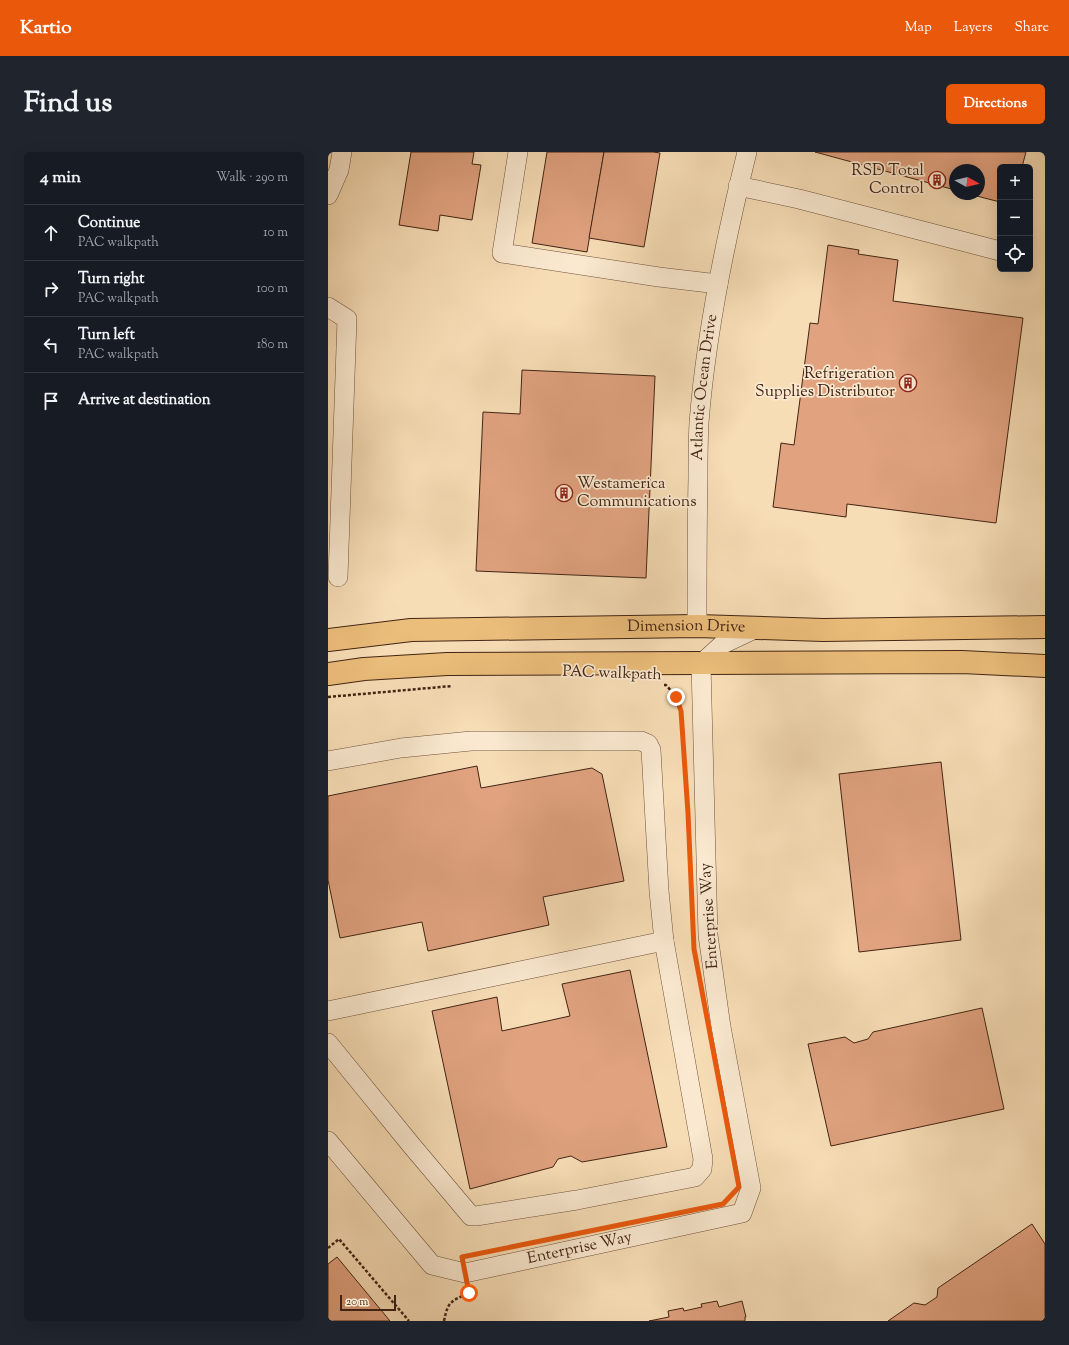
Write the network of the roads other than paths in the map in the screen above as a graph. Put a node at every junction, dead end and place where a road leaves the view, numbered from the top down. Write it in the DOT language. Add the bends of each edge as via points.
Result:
graph roads {
  1 [pos="342,152"];
  2 [pos="518,152"];
  3 [pos="747,152"];
  4 [pos="738,186"];
  5 [pos="328,195"];
  6 [pos="997,250"];
  7 [pos="718,284"];
  8 [pos="328,307"];
  9 [pos="338,577"];
  10 [pos="697,626"];
  11 [pos="1045,627"];
  12 [pos="757,628"];
  13 [pos="328,640"];
  14 [pos="701,664"];
  15 [pos="1045,666"];
  16 [pos="328,674"];
  17 [pos="328,761"];
  18 [pos="664,941"];
  19 [pos="328,1011"];
  20 [pos="328,1043"];
  21 [pos="328,1141"];
  1 -- 5 [label="street" via="339,170"];
  2 -- 7 [label="street" via="502,254"];
  3 -- 4 [label="street, Atlantic Ocean Drive"];
  4 -- 6 [label="street"];
  4 -- 7 [label="street, Atlantic Ocean Drive"];
  7 -- 10 [label="street, Atlantic Ocean Drive" via="708,342 699,424"];
  8 -- 9 [label="street" via="347,319"];
  10 -- 12 [label="main road, Dimension Drive"];
  10 -- 13 [label="main road, Dimension Drive" via="411,630"];
  11 -- 12 [label="main road, Dimension Drive"];
  12 -- 14 [label="street" via="723,644"];
  14 -- 15 [label="main road" via="962,662"];
  14 -- 16 [label="main road" via="447,664"];
  14 -- 21 [label="street, Enterprise Way" via="708,935 751,1188 742,1213 465,1273 432,1265"];
  17 -- 18 [label="street" via="401,748 471,741 641,741 648,744 651,750"];
  18 -- 19 [label="street"];
  18 -- 20 [label="street" via="703,1159 702,1169 696,1176 577,1200 471,1216"];
}
